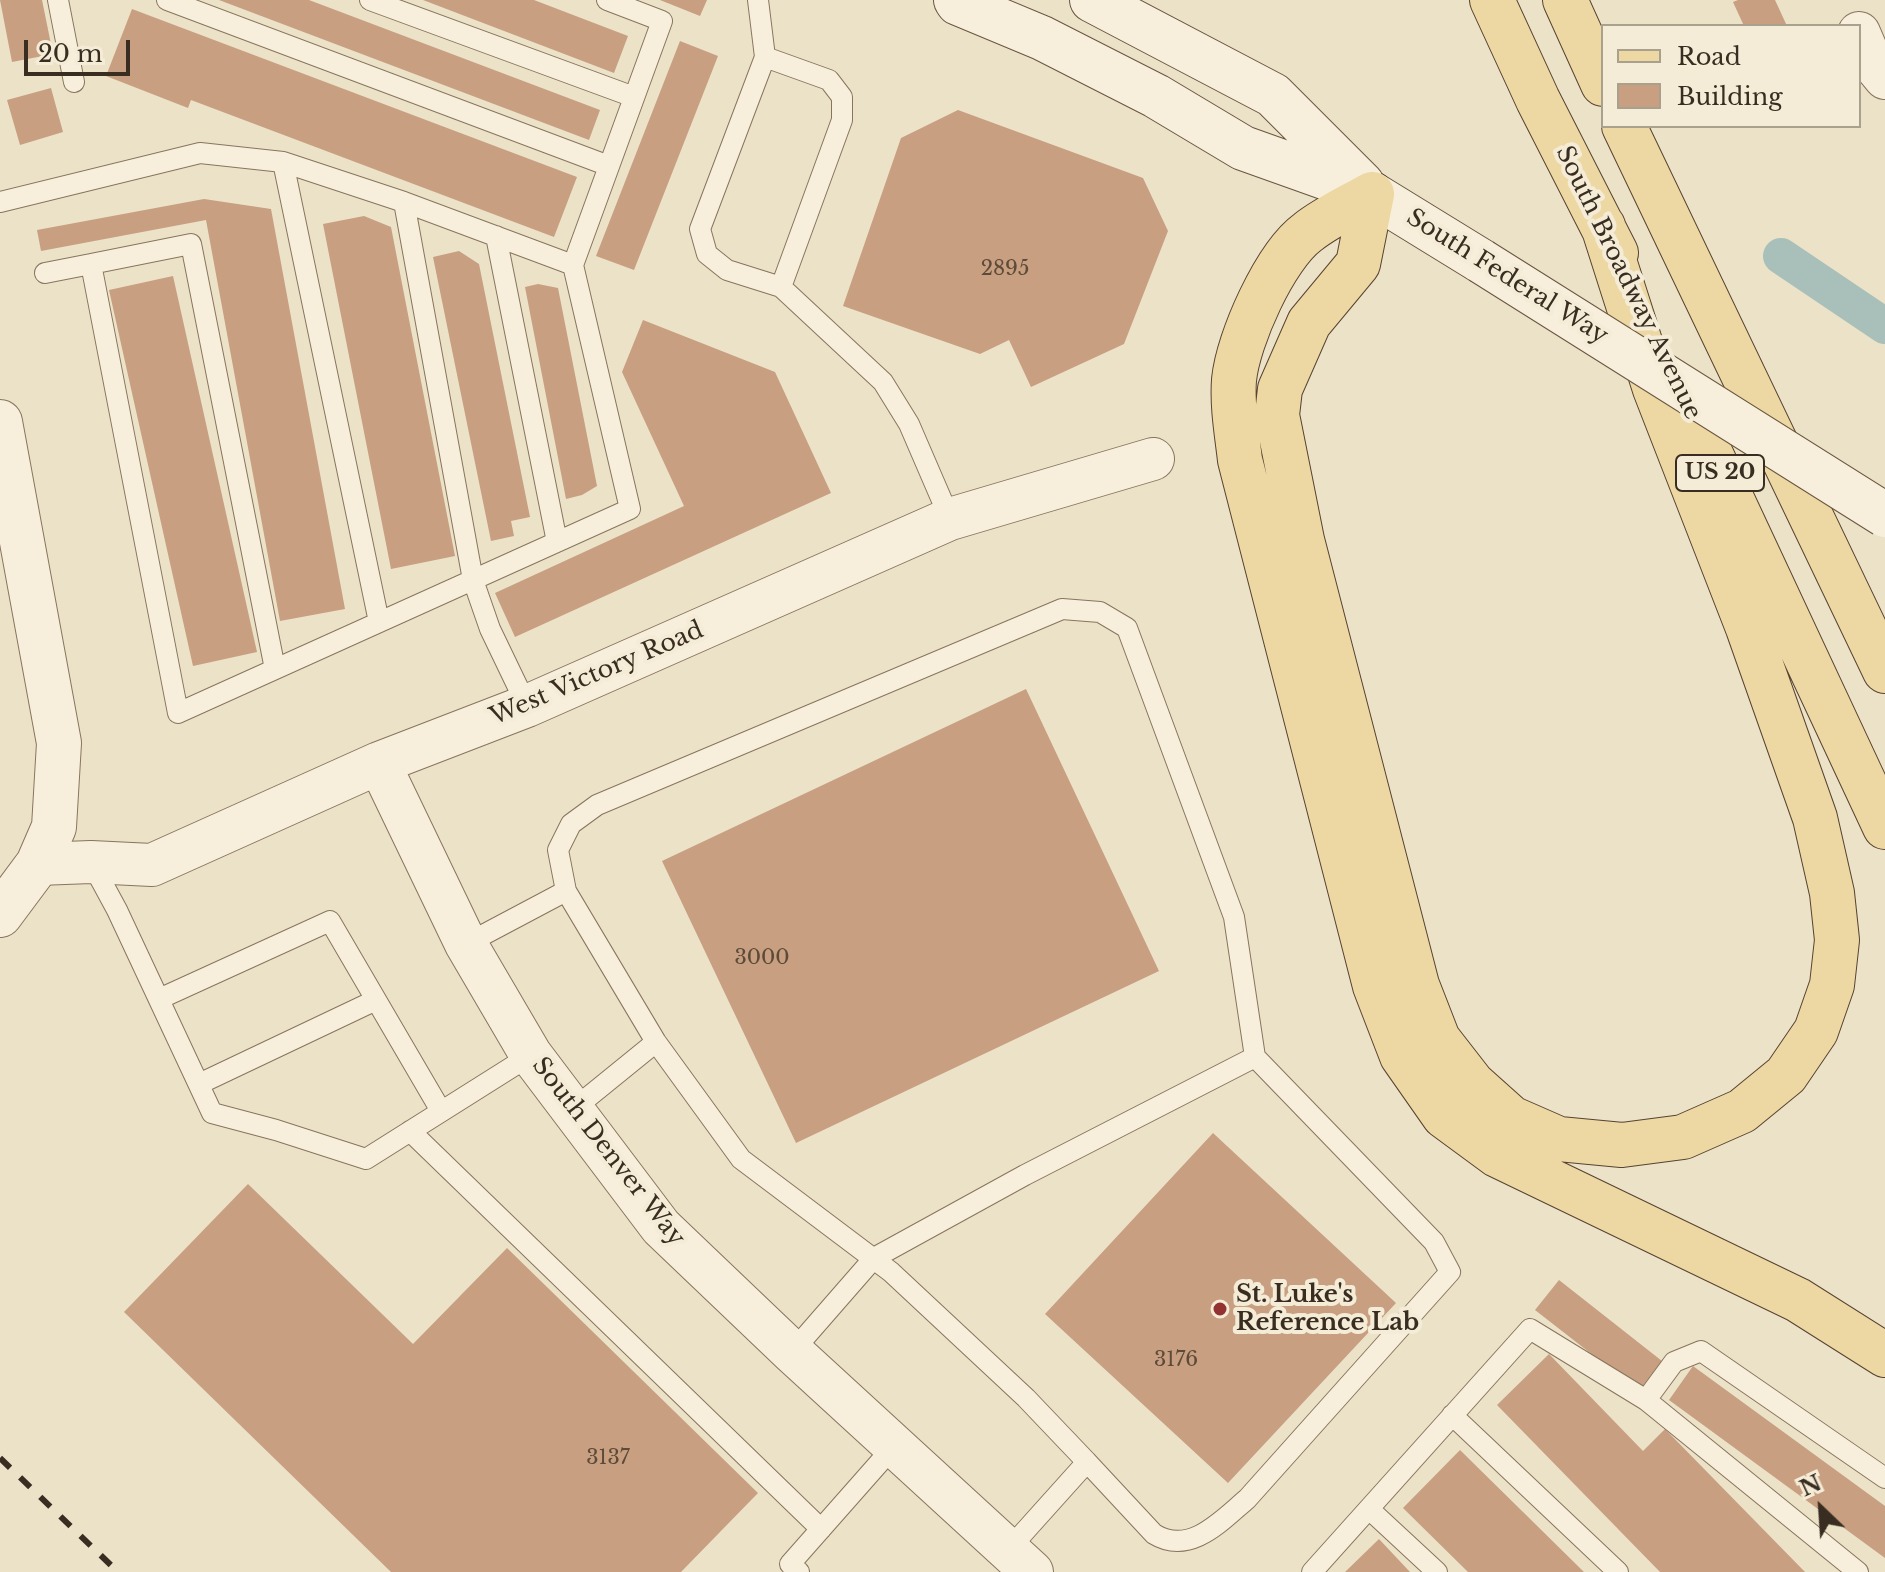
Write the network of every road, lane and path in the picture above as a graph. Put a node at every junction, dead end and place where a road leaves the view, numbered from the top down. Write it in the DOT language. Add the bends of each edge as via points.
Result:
graph roads {
  1 [pos="58,0"];
  2 [pos="167,0"];
  3 [pos="370,0"];
  4 [pos="607,0"];
  5 [pos="758,0"];
  6 [pos="956,0"];
  7 [pos="1092,0"];
  8 [pos="1492,0"];
  9 [pos="1565,0"];
  10 [pos="1844,0"];
  11 [pos="1855,24"];
  12 [pos="1861,38"];
  13 [pos="765,57"];
  14 [pos="1885,78"];
  15 [pos="1601,80"];
  16 [pos="74,82"];
  17 [pos="634,97"];
  18 [pos="1625,128"];
  19 [pos="283,162"];
  20 [pos="609,166"];
  21 [pos="1372,194"];
  22 [pos="0,202"];
  23 [pos="404,202"];
  24 [pos="1603,226"];
  25 [pos="496,236"];
  26 [pos="91,264"];
  27 [pos="573,265"];
  28 [pos="45,273"];
  29 [pos="781,287"];
  30 [pos="0,422"];
  31 [pos="1153,459"];
  32 [pos="1885,515"];
  33 [pos="950,519"];
  34 [pos="557,542"];
  35 [pos="473,580"];
  36 [pos="379,622"];
  37 [pos="275,669"];
  38 [pos="1885,671"];
  39 [pos="527,706"];
  40 [pos="379,763"];
  41 [pos="1885,827"];
  42 [pos="91,862"];
  43 [pos="38,864"];
  44 [pos="566,891"];
  45 [pos="0,915"];
  46 [pos="466,944"];
  47 [pos="159,999"];
  48 [pos="376,1000"];
  49 [pos="656,1042"];
  50 [pos="531,1055"];
  51 [pos="1255,1057"];
  52 [pos="199,1084"];
  53 [pos="441,1111"];
  54 [pos="571,1111"];
  55 [pos="410,1131"];
  56 [pos="874,1258"];
  57 [pos="792,1352"];
  58 [pos="1885,1355"];
  59 [pos="1646,1400"];
  60 [pos="1452,1415"];
  61 [pos="895,1445"];
  62 [pos="1087,1462"];
  63 [pos="1885,1478"];
  64 [pos="1369,1509"];
  65 [pos="821,1529"];
  66 [pos="1020,1561"];
  67 [pos="799,1572"];
  68 [pos="1312,1572"];
  69 [pos="1437,1572"];
  70 [pos="1618,1572"];
  71 [pos="1858,1572"];
  1 -- 16 [label="lane"];
  2 -- 20 [label="lane"];
  3 -- 17 [label="lane"];
  4 -- 17 [label="lane" via="662,21"];
  5 -- 13 [label="lane"];
  6 -- 21 [label="main road, South Federal Way" via="1156,96 1243,148"];
  7 -- 21 [label="main road, South Federal Way" via="1273,95"];
  8 -- 24 [label="main road, South Broadway Avenue / US 20"];
  9 -- 15 [label="main road"];
  10 -- 11 [label="street"];
  12 -- 14 [label="street"];
  13 -- 29 [label="lane" via="829,80 842,97 842,120"];
  13 -- 29 [label="lane" via="700,229 707,254 727,270"];
  17 -- 20 [label="lane"];
  18 -- 38 [label="main road, US 20"];
  19 -- 22 [label="lane" via="200,153"];
  19 -- 23 [label="lane"];
  19 -- 36 [label="lane"];
  20 -- 27 [label="lane"];
  21 -- 24 [label="main road" via="1358,264 1309,323 1280,389 1277,415 1302,540 1417,985 1438,1039 1473,1084 1511,1118 1559,1139 1622,1145 1683,1137 1742,1111 1786,1075 1816,1031 1832,985 1837,940 1815,818 1655,389"];
  21 -- 32 [label="main road, South Federal Way, bridge"];
  21 -- 58 [label="main road" via="1306,233 1277,269 1238,356 1235,416 1240,460 1375,986 1402,1056 1444,1116 1497,1155 1798,1300"];
  23 -- 25 [label="lane"];
  23 -- 35 [label="lane"];
  24 -- 41 [label="main road, South Broadway Avenue / US 20"];
  25 -- 27 [label="lane"];
  25 -- 34 [label="lane"];
  26 -- 28 [label="lane"];
  26 -- 37 [label="lane" via="191,244"];
  26 -- 37 [label="lane" via="178,713"];
  27 -- 34 [label="lane" via="630,509"];
  29 -- 33 [label="lane" via="883,382 909,424"];
  30 -- 43 [label="main road" via="59,743 54,827"];
  31 -- 33 [label="street, West Victory Road"];
  33 -- 39 [label="street, West Victory Road"];
  34 -- 35 [label="lane"];
  35 -- 36 [label="lane"];
  35 -- 39 [label="lane"];
  36 -- 37 [label="lane"];
  39 -- 40 [label="street, West Victory Road"];
  40 -- 42 [label="street, West Victory Road" via="152,865"];
  40 -- 46 [label="street, South Denver Way"];
  42 -- 43 [label="street, West Victory Road"];
  42 -- 47 [label="lane"];
  43 -- 45 [label="main road"];
  44 -- 46 [label="lane"];
  44 -- 49 [label="lane"];
  44 -- 51 [label="lane" via="558,850 571,824 597,805 1062,609 1100,612 1127,628 1234,917"];
  46 -- 50 [label="street, South Denver Way"];
  47 -- 48 [label="lane" via="330,921"];
  47 -- 52 [label="lane"];
  48 -- 52 [label="lane"];
  48 -- 53 [label="lane"];
  49 -- 54 [label="lane"];
  49 -- 56 [label="lane" via="741,1159"];
  50 -- 53 [label="lane"];
  50 -- 54 [label="street, South Denver Way"];
  51 -- 56 [label="lane"];
  51 -- 62 [label="lane" via="1434,1242 1450,1272 1247,1499 1194,1539 1167,1542 1154,1534"];
  52 -- 55 [label="lane" via="212,1113 366,1159"];
  53 -- 55 [label="lane"];
  54 -- 57 [label="street, South Denver Way" via="661,1227"];
  55 -- 65 [label="lane"];
  56 -- 57 [label="lane"];
  56 -- 62 [label="lane" via="1026,1398"];
  57 -- 61 [label="street, South Denver Way"];
  59 -- 60 [label="lane" via="1530,1329"];
  59 -- 63 [label="lane" via="1674,1362 1701,1351"];
  59 -- 71 [label="lane"];
  60 -- 64 [label="lane"];
  60 -- 70 [label="lane"];
  61 -- 65 [label="lane"];
  61 -- 66 [label="street, South Denver Way"];
  62 -- 66 [label="lane"];
  64 -- 68 [label="lane"];
  64 -- 69 [label="lane"];
  65 -- 67 [label="lane" via="790,1564"];
}
